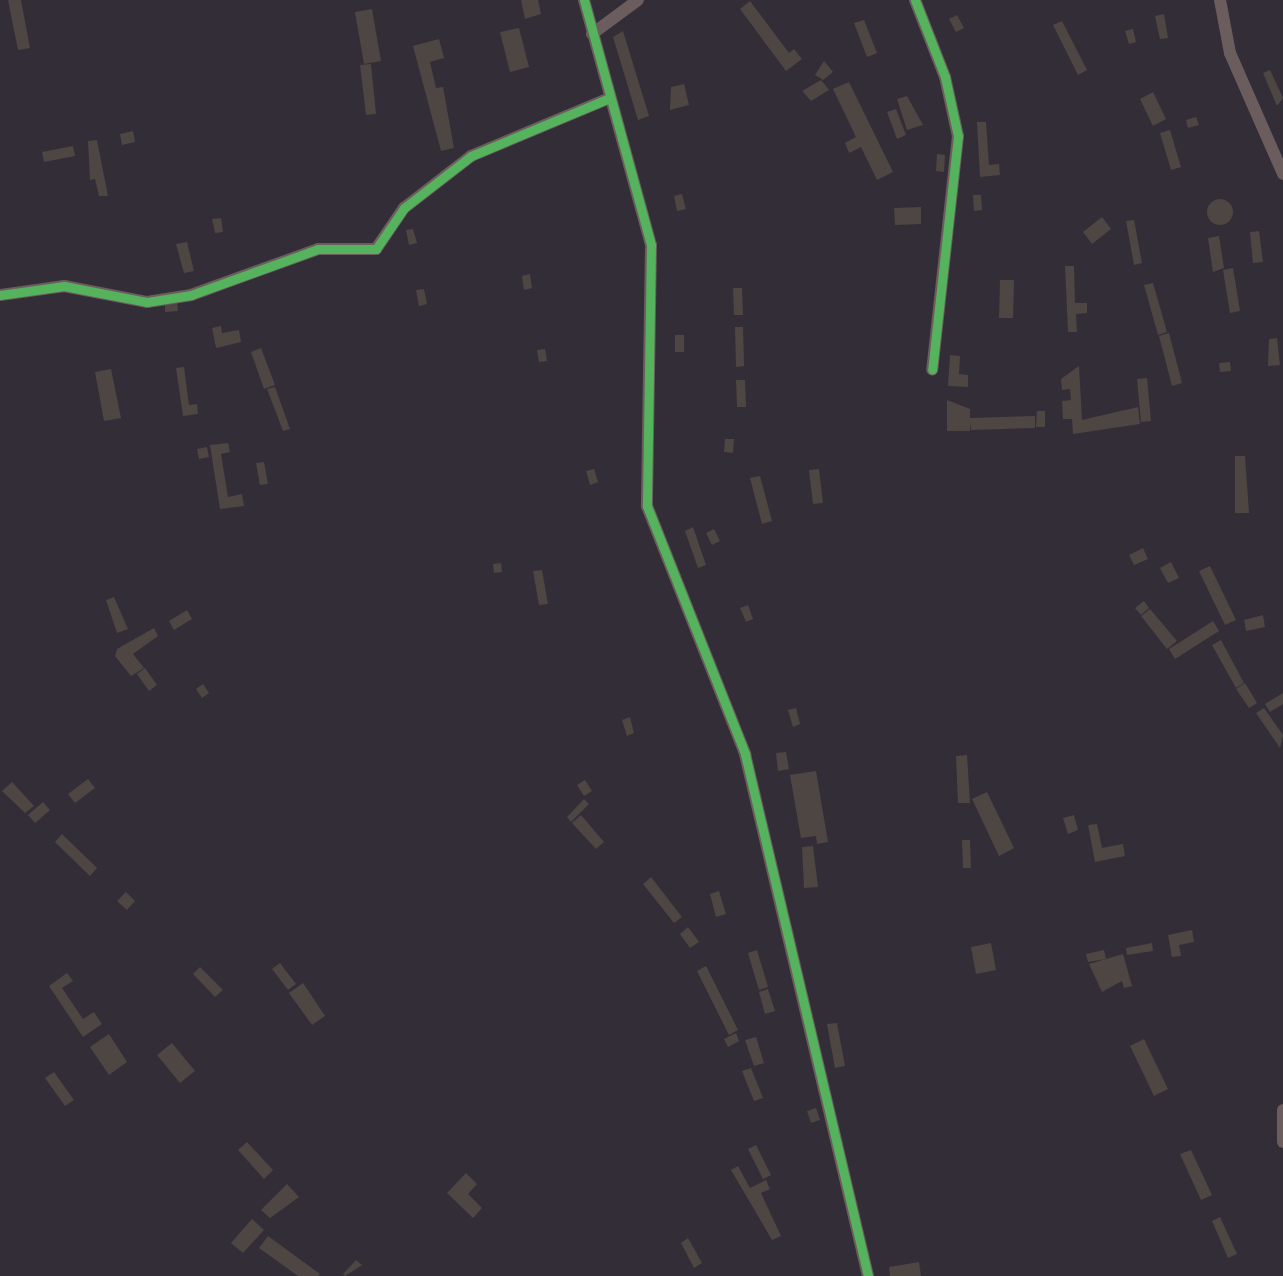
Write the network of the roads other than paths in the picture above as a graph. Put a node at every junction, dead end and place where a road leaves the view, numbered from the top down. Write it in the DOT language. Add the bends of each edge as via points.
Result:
graph roads {
  1 [pos="584,0"];
  2 [pos="638,0"];
  3 [pos="915,0"];
  4 [pos="1220,0"];
  5 [pos="592,34"];
  6 [pos="607,99"];
  7 [pos="1283,174"];
  8 [pos="0,295"];
  9 [pos="932,370"];
  10 [pos="1283,1110"];
  11 [pos="1283,1142"];
  12 [pos="868,1276"];
  1 -- 5 [label="street"];
  2 -- 5 [label="street"];
  3 -- 9 [label="street" via="945,78 958,136"];
  4 -- 7 [label="street" via="1230,53"];
  5 -- 6 [label="street"];
  6 -- 8 [label="street" via="471,156 404,208 376,249 318,249 191,295 147,302 64,286"];
  6 -- 12 [label="street" via="651,244 647,506 745,754"];
  10 -- 11 [label="street"];
}
